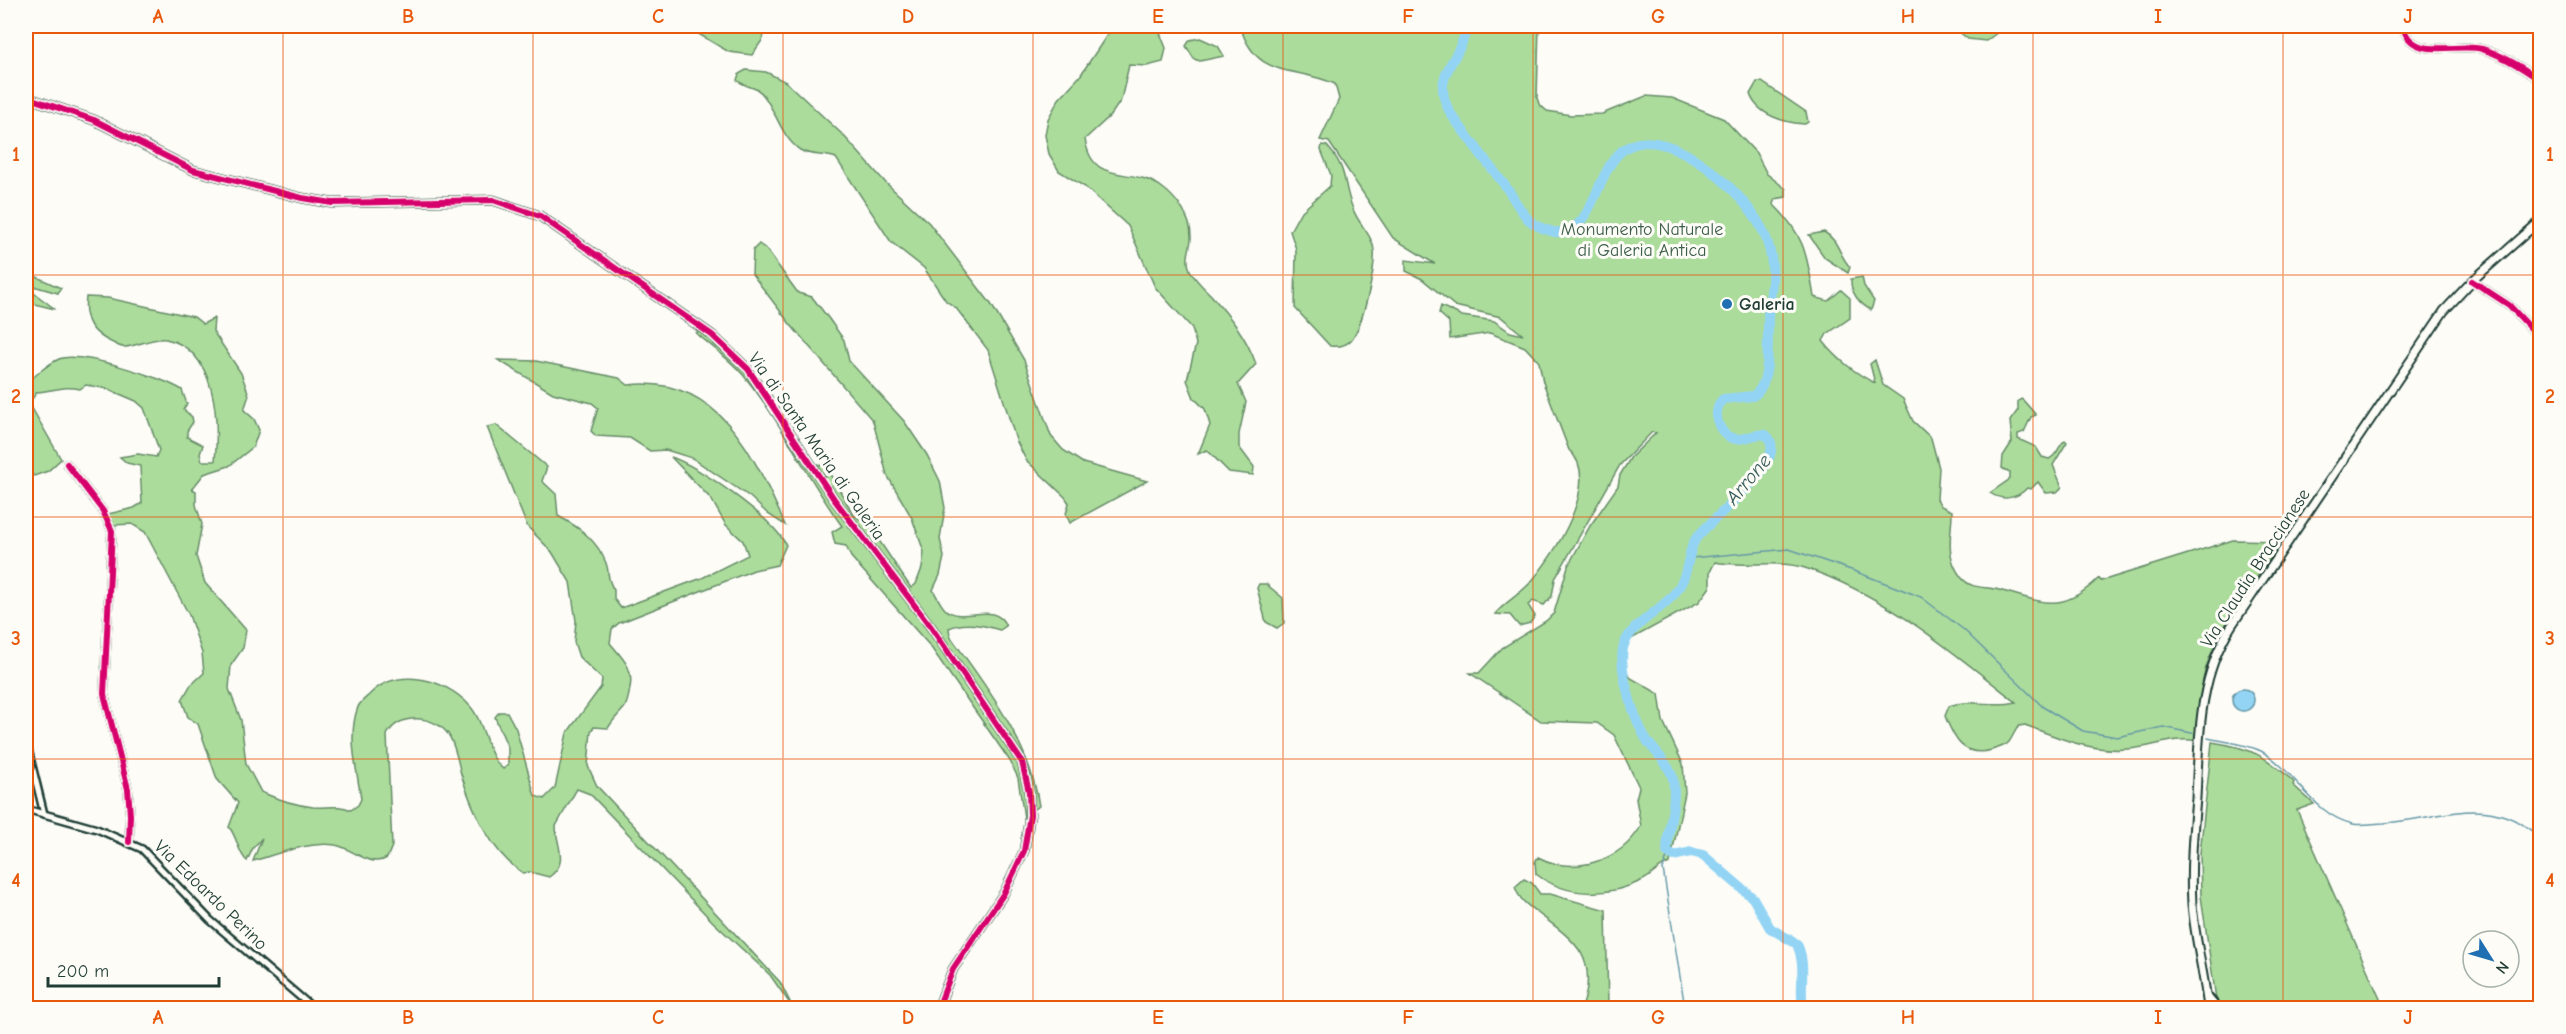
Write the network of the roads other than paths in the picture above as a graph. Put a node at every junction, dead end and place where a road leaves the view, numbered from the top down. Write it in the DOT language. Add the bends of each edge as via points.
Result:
graph roads {
  1 [pos="2403,26"];
  2 [pos="2541,80"];
  3 [pos="26,98"];
  4 [pos="2541,221"];
  5 [pos="2472,281"];
  6 [pos="2541,338"];
  7 [pos="67,464"];
  8 [pos="26,741"];
  9 [pos="26,809"];
  10 [pos="44,814"];
  11 [pos="129,842"];
  12 [pos="2206,993"];
  13 [pos="313,1008"];
  14 [pos="938,1008"];
  15 [pos="2208,1008"];
  16 [pos="2218,1008"];
  1 -- 2 [label="street" via="2415,43 2435,49 2480,48"];
  3 -- 14 [label="street, Via di Santa Maria di Galeria" via="94,120 193,170 302,198 332,203 493,200 529,212 559,228 732,351 1007,737 1026,777 1030,815 1024,850 1004,892 953,969"];
  4 -- 5 [label="street, Via Claudia Braccianese"];
  5 -- 6 [label="street" via="2509,306"];
  5 -- 12 [label="street, Via Claudia Braccianese" via="2444,311 2232,625 2214,660 2201,716 2192,864 2192,904"];
  7 -- 11 [label="street" via="103,512 112,531 104,694 128,789"];
  8 -- 10 [label="street"];
  9 -- 10 [label="street, Via Edoardo Perino"];
  10 -- 11 [label="street, Via Edoardo Perino"];
  11 -- 13 [label="street, Via Edoardo Perino" via="151,856 210,920"];
  12 -- 15 [label="street, Via Claudia Braccianese"];
  12 -- 16 [label="street"];
}
